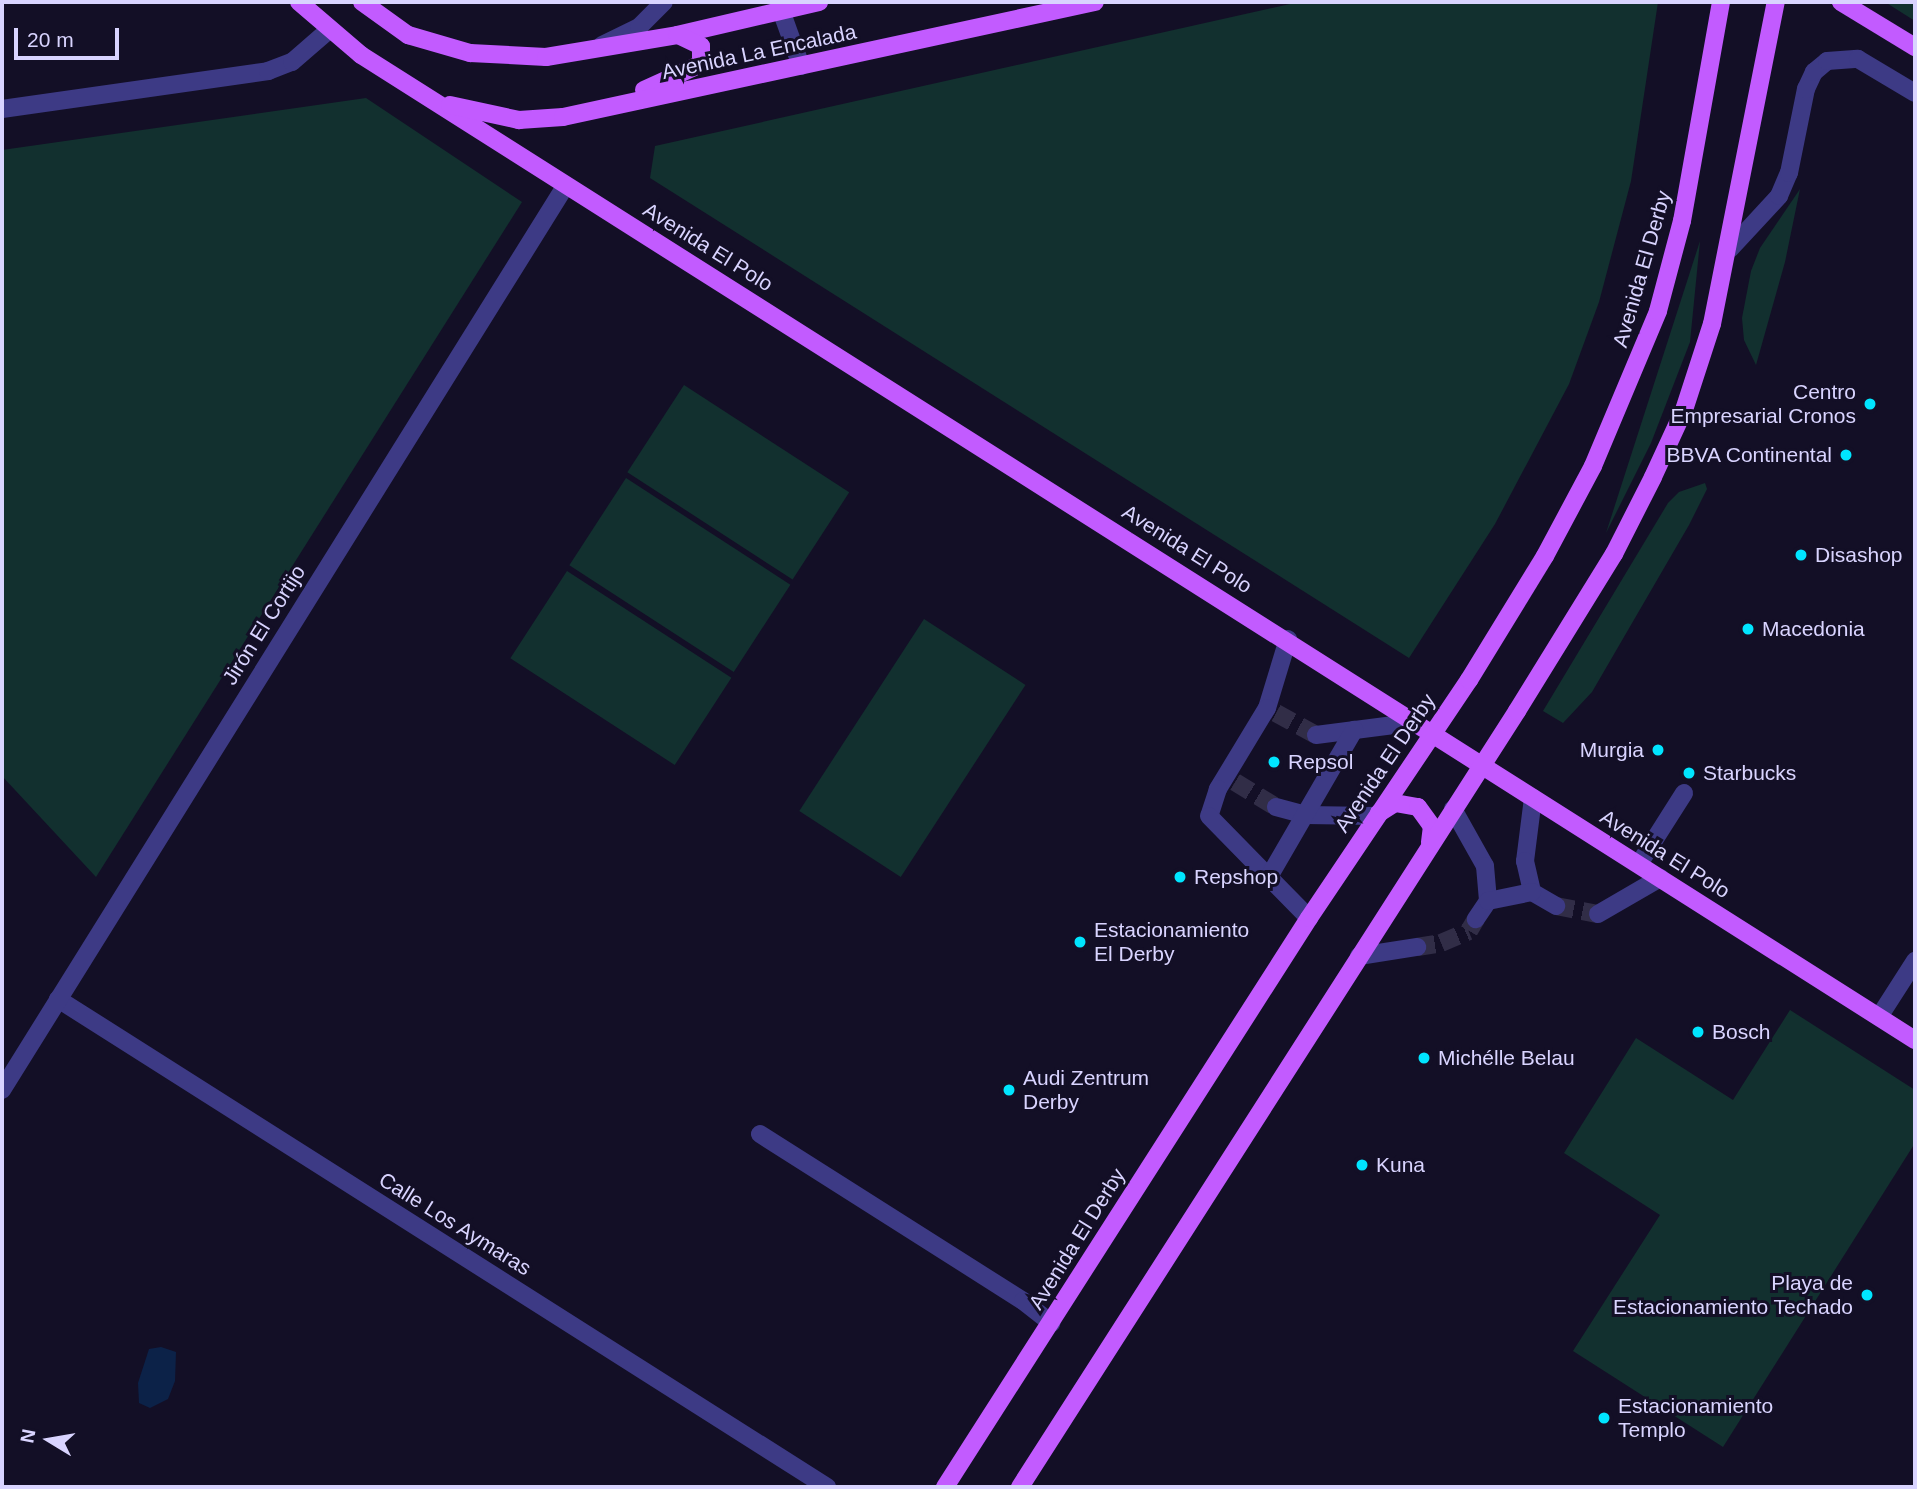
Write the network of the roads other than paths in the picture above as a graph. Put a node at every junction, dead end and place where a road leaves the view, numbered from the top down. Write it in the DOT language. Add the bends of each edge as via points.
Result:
graph roads {
  1 [pos="299,2"];
  2 [pos="362,2"];
  3 [pos="664,2"];
  4 [pos="819,2"];
  5 [pos="1095,2"];
  6 [pos="1721,2"];
  7 [pos="1776,2"];
  8 [pos="1841,2"];
  9 [pos="780,6"];
  10 [pos="329,30"];
  11 [pos="677,35"];
  12 [pos="1915,47"];
  13 [pos="582,54"];
  14 [pos="801,66"];
  15 [pos="1915,93"];
  16 [pos="433,101"];
  17 [pos="2,109"];
  18 [pos="585,112"];
  19 [pos="566,185"];
  20 [pos="1730,249"];
  21 [pos="1288,639"];
  22 [pos="1417,722"];
  23 [pos="1354,730"];
  24 [pos="1433,733"];
  25 [pos="1316,735"];
  26 [pos="1482,763"];
  27 [pos="1684,793"];
  28 [pos="1533,798"];
  29 [pos="1276,807"];
  30 [pos="1453,809"];
  31 [pos="1305,815"];
  32 [pos="1376,816"];
  33 [pos="1427,849"];
  34 [pos="1639,864"];
  35 [pos="1270,874"];
  36 [pos="1660,878"];
  37 [pos="1532,892"];
  38 [pos="1488,901"];
  39 [pos="1556,906"];
  40 [pos="1598,914"];
  41 [pos="1309,918"];
  42 [pos="1476,919"];
  43 [pos="1417,947"];
  44 [pos="1359,956"];
  45 [pos="1915,961"];
  46 [pos="58,999"];
  47 [pos="1879,1017"];
  48 [pos="1915,1040"];
  49 [pos="2,1090"];
  50 [pos="760,1134"];
  51 [pos="1051,1323"];
  52 [pos="827,1487"];
  53 [pos="946,1487"];
  54 [pos="1020,1487"];
  1 -- 10 [label="main road, Avenida El Polo"];
  2 -- 13 [label="main road, Avenida La Encalada" via="408,35 470,52"];
  3 -- 13 [label="street" via="639,27"];
  4 -- 9 [label="main road, Avenida La Encalada"];
  5 -- 14 [label="main road, Avenida La Encalada"];
  6 -- 24 [label="main road, Avenida El Derby" via="1682,221 1658,311 1628,390 1545,556"];
  7 -- 20 [label="main road"];
  8 -- 12 [label="main road"];
  9 -- 11 [label="main road, Avenida La Encalada"];
  9 -- 14 [label="street"];
  10 -- 16 [label="main road, Avenida El Polo"];
  10 -- 17 [label="street" via="292,62 268,71"];
  11 -- 13 [label="main road, Avenida La Encalada"];
  11 -- 18 [label="main road" via="701,46 704,56 695,70"];
  14 -- 18 [label="main road, Avenida La Encalada"];
  15 -- 20 [label="street" via="1858,59 1827,61 1814,72 1806,89 1789,173 1779,196"];
  16 -- 18 [label="main road, Avenida La Encalada" via="519,120"];
  16 -- 19 [label="main road, Avenida El Polo"];
  19 -- 21 [label="main road, Avenida El Polo"];
  19 -- 46 [label="street, Jirón El Cortijo"];
  20 -- 26 [label="main road" via="1684,410 1653,477 1614,554"];
  21 -- 22 [label="main road, Avenida El Polo"];
  21 -- 35 [label="street" via="1271,711 1210,804 1209,816"];
  22 -- 23 [label="street"];
  22 -- 24 [label="main road, Avenida El Polo"];
  23 -- 25 [label="street"];
  23 -- 31 [label="street"];
  24 -- 26 [label="main road, Avenida El Polo"];
  24 -- 32 [label="main road, Avenida El Derby"];
  26 -- 28 [label="main road, Avenida El Polo"];
  26 -- 30 [label="main road"];
  27 -- 34 [label="street"];
  28 -- 34 [label="main road, Avenida El Polo"];
  28 -- 37 [label="street" via="1525,861"];
  29 -- 31 [label="street"];
  30 -- 33 [label="main road"];
  30 -- 38 [label="street" via="1485,866"];
  31 -- 32 [label="street"];
  31 -- 35 [label="street"];
  32 -- 33 [label="main road" via="1395,803 1418,807 1432,826"];
  32 -- 41 [label="main road, Avenida El Derby"];
  33 -- 44 [label="main road"];
  34 -- 36 [label="main road, Avenida El Polo"];
  35 -- 41 [label="street"];
  36 -- 40 [label="street"];
  36 -- 47 [label="main road, Avenida El Polo"];
  37 -- 38 [label="street"];
  37 -- 39 [label="street"];
  38 -- 42 [label="street"];
  41 -- 51 [label="main road, Avenida El Derby"];
  43 -- 44 [label="street"];
  44 -- 54 [label="main road"];
  45 -- 47 [label="street"];
  46 -- 49 [label="street, Jirón El Cortijo"];
  46 -- 52 [label="street, Calle Los Aymaras"];
  47 -- 48 [label="main road, Avenida El Polo"];
  50 -- 51 [label="street"];
  51 -- 53 [label="main road, Avenida El Derby"];
}
